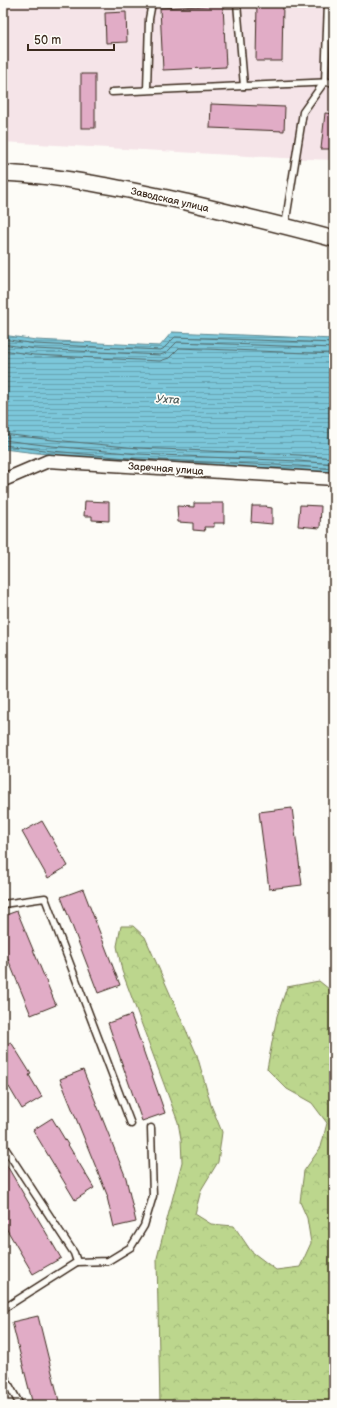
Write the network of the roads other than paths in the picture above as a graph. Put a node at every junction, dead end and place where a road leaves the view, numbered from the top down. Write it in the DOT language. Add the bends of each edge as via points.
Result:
graph roads {
  1 [pos="152,3"];
  2 [pos="237,3"];
  3 [pos="328,3"];
  4 [pos="325,82"];
  5 [pos="334,82"];
  6 [pos="244,86"];
  7 [pos="147,90"];
  8 [pos="112,92"];
  9 [pos="3,172"];
  10 [pos="285,226"];
  11 [pos="334,238"];
  12 [pos="3,477"];
  13 [pos="334,479"];
  14 [pos="3,904"];
  15 [pos="131,1124"];
  16 [pos="151,1128"];
  17 [pos="3,1145"];
  18 [pos="76,1262"];
  19 [pos="3,1309"];
  20 [pos="3,1374"];
  21 [pos="20,1405"];
  1 -- 7 [label="lane" via="149,19"];
  2 -- 6 [label="lane"];
  3 -- 4 [label="lane"];
  4 -- 5 [label="lane"];
  4 -- 6 [label="lane"];
  4 -- 10 [label="lane" via="303,112"];
  6 -- 7 [label="lane"];
  7 -- 8 [label="lane"];
  9 -- 10 [label="street, Заводская улица" via="115,186"];
  10 -- 11 [label="street, Заводская улица"];
  12 -- 13 [label="street, Заречная улица" via="6,479 48,461"];
  14 -- 15 [label="lane" via="45,898"];
  16 -- 18 [label="lane" via="153,1196 144,1226 131,1247 108,1261"];
  17 -- 18 [label="lane" via="74,1253"];
  18 -- 19 [label="lane"];
  20 -- 21 [label="lane"];
}
